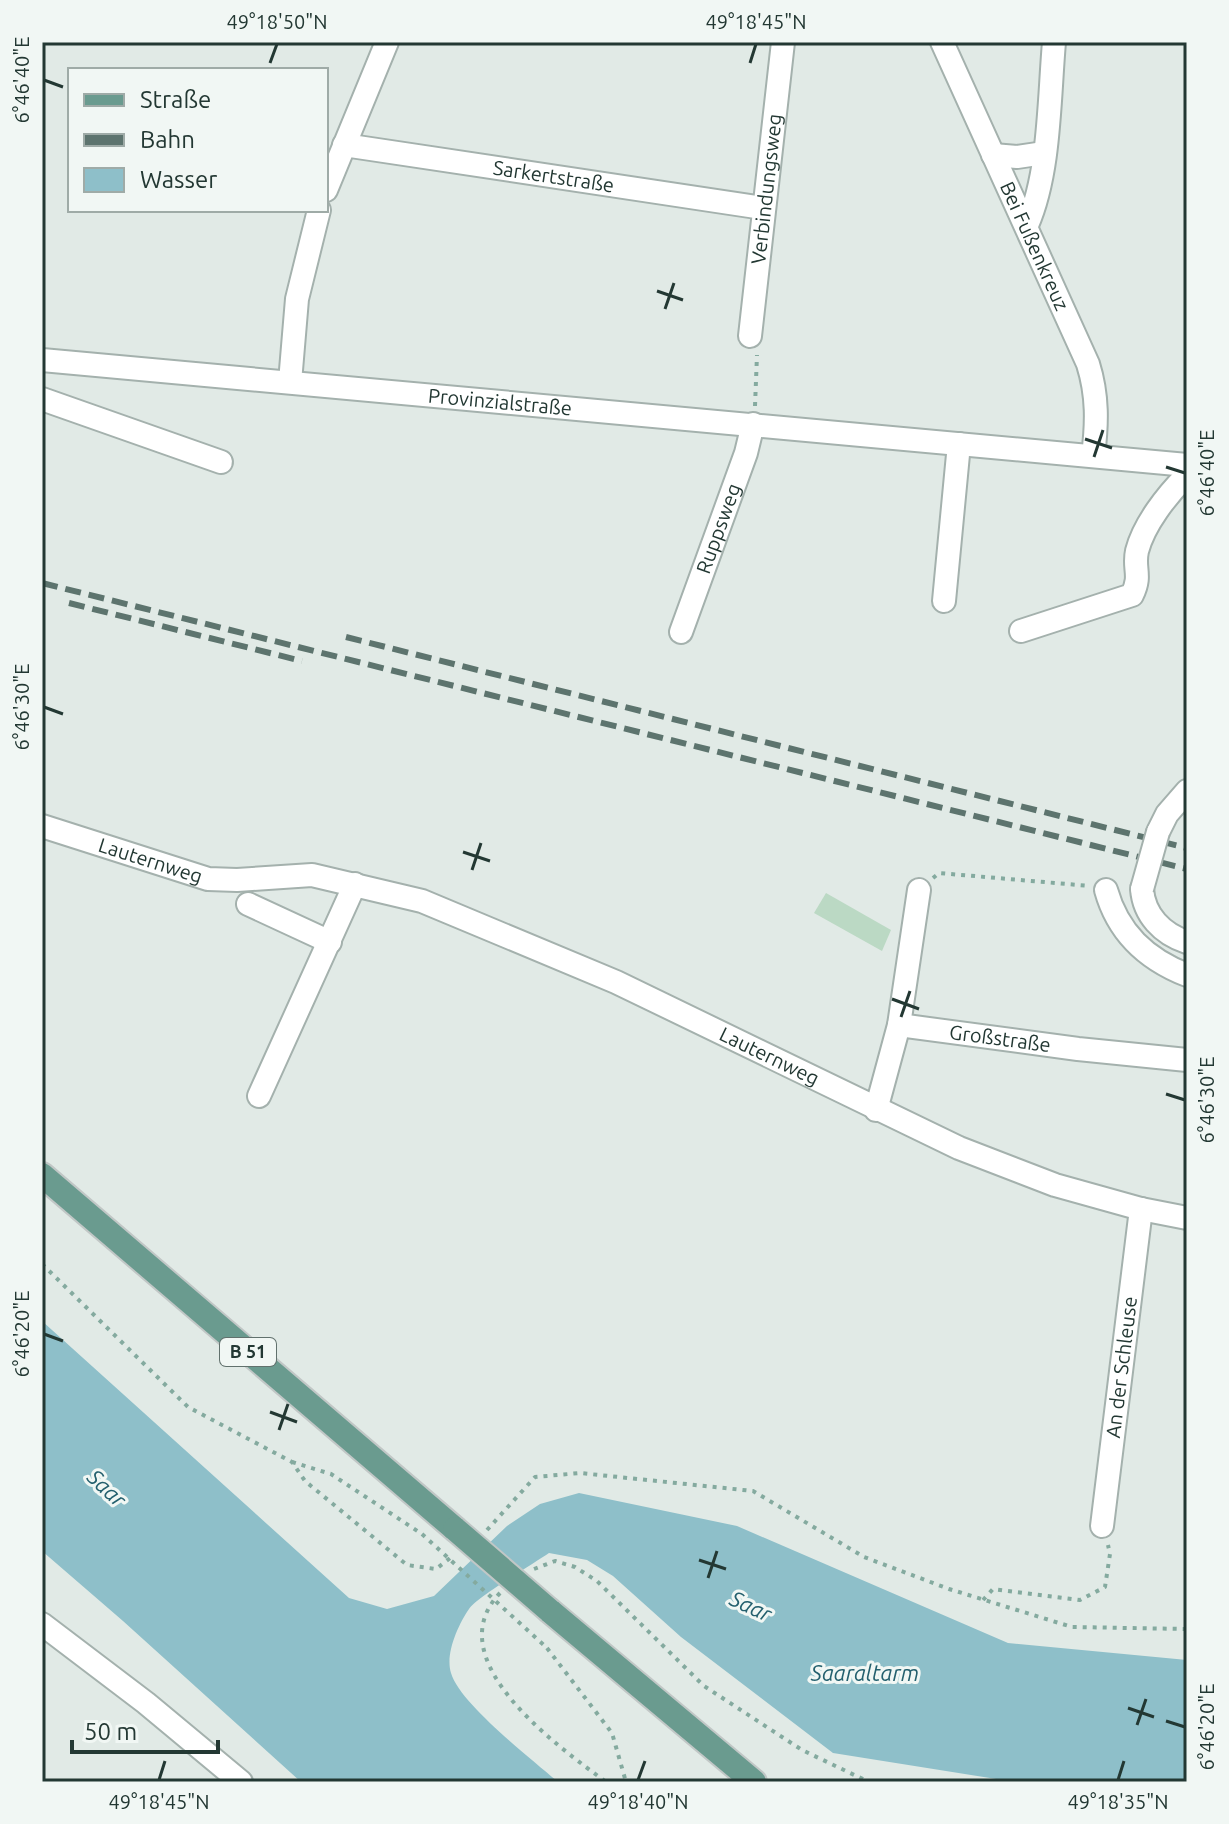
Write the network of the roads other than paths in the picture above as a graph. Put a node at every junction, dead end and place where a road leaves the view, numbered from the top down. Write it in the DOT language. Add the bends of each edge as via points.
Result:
graph roads {
  1 [pos="387,42"];
  2 [pos="783,42"];
  3 [pos="942,42"];
  4 [pos="1054,42"];
  5 [pos="344,145"];
  6 [pos="1044,153"];
  7 [pos="993,155"];
  8 [pos="328,185"];
  9 [pos="763,208"];
  10 [pos="319,212"];
  11 [pos="1027,225"];
  12 [pos="750,336"];
  13 [pos="42,360"];
  14 [pos="290,382"];
  15 [pos="42,399"];
  16 [pos="753,424"];
  17 [pos="959,444"];
  18 [pos="1093,456"];
  19 [pos="221,462"];
  20 [pos="1187,465"];
  21 [pos="1187,477"];
  22 [pos="944,601"];
  23 [pos="1021,631"];
  24 [pos="681,632"];
  25 [pos="1187,791"];
  26 [pos="42,826"];
  27 [pos="355,884"];
  28 [pos="919,890"];
  29 [pos="1106,890"];
  30 [pos="248,904"];
  31 [pos="330,942"];
  32 [pos="1187,942"];
  33 [pos="1187,975"];
  34 [pos="899,1025"];
  35 [pos="1187,1060"];
  36 [pos="259,1096"];
  37 [pos="876,1110"];
  38 [pos="42,1175"];
  39 [pos="1141,1209"];
  40 [pos="1187,1218"];
  41 [pos="1102,1526"];
  42 [pos="42,1624"];
  43 [pos="241,1782"];
  44 [pos="754,1782"];
  1 -- 5 [label="street"];
  2 -- 9 [label="street, Verbindungsweg"];
  3 -- 7 [label="street, Bei Fußenkreuz"];
  4 -- 6 [label="street"];
  5 -- 8 [label="street"];
  5 -- 9 [label="street, Sarkertstraße"];
  6 -- 7 [label="street"];
  6 -- 11 [label="street"];
  7 -- 11 [label="street, Bei Fußenkreuz"];
  9 -- 12 [label="street, Verbindungsweg"];
  10 -- 14 [label="street" via="297,299"];
  11 -- 18 [label="street, Bei Fußenkreuz" via="1096,389"];
  13 -- 14 [label="street, Provinzialstraße"];
  14 -- 16 [label="street, Provinzialstraße"];
  15 -- 19 [label="street"];
  16 -- 17 [label="street, Provinzialstraße"];
  16 -- 24 [label="street, Ruppsweg"];
  17 -- 18 [label="street, Provinzialstraße"];
  17 -- 22 [label="street"];
  18 -- 20 [label="street, Provinzialstraße"];
  20 -- 21 [label="street"];
  21 -- 23 [label="street" via="1169,493 1137,549 1139,577 1132,595"];
  25 -- 32 [label="street, bridge" via="1158,832 1142,889 1154,920"];
  26 -- 27 [label="street, Lauternweg" via="208,879 312,875"];
  27 -- 31 [label="street"];
  27 -- 37 [label="street, Lauternweg" via="422,901 545,951"];
  28 -- 34 [label="street"];
  29 -- 33 [label="street" via="1122,928 1142,950"];
  30 -- 31 [label="street"];
  31 -- 36 [label="street"];
  34 -- 35 [label="street, Großstraße"];
  34 -- 37 [label="street"];
  37 -- 39 [label="street, Lauternweg" via="1023,1174"];
  38 -- 44 [label="main road, B 51, bridge" via="456,1541 550,1611"];
  39 -- 40 [label="street, Lauternweg"];
  39 -- 41 [label="street, An der Schleuse"];
  42 -- 43 [label="street"];
}
